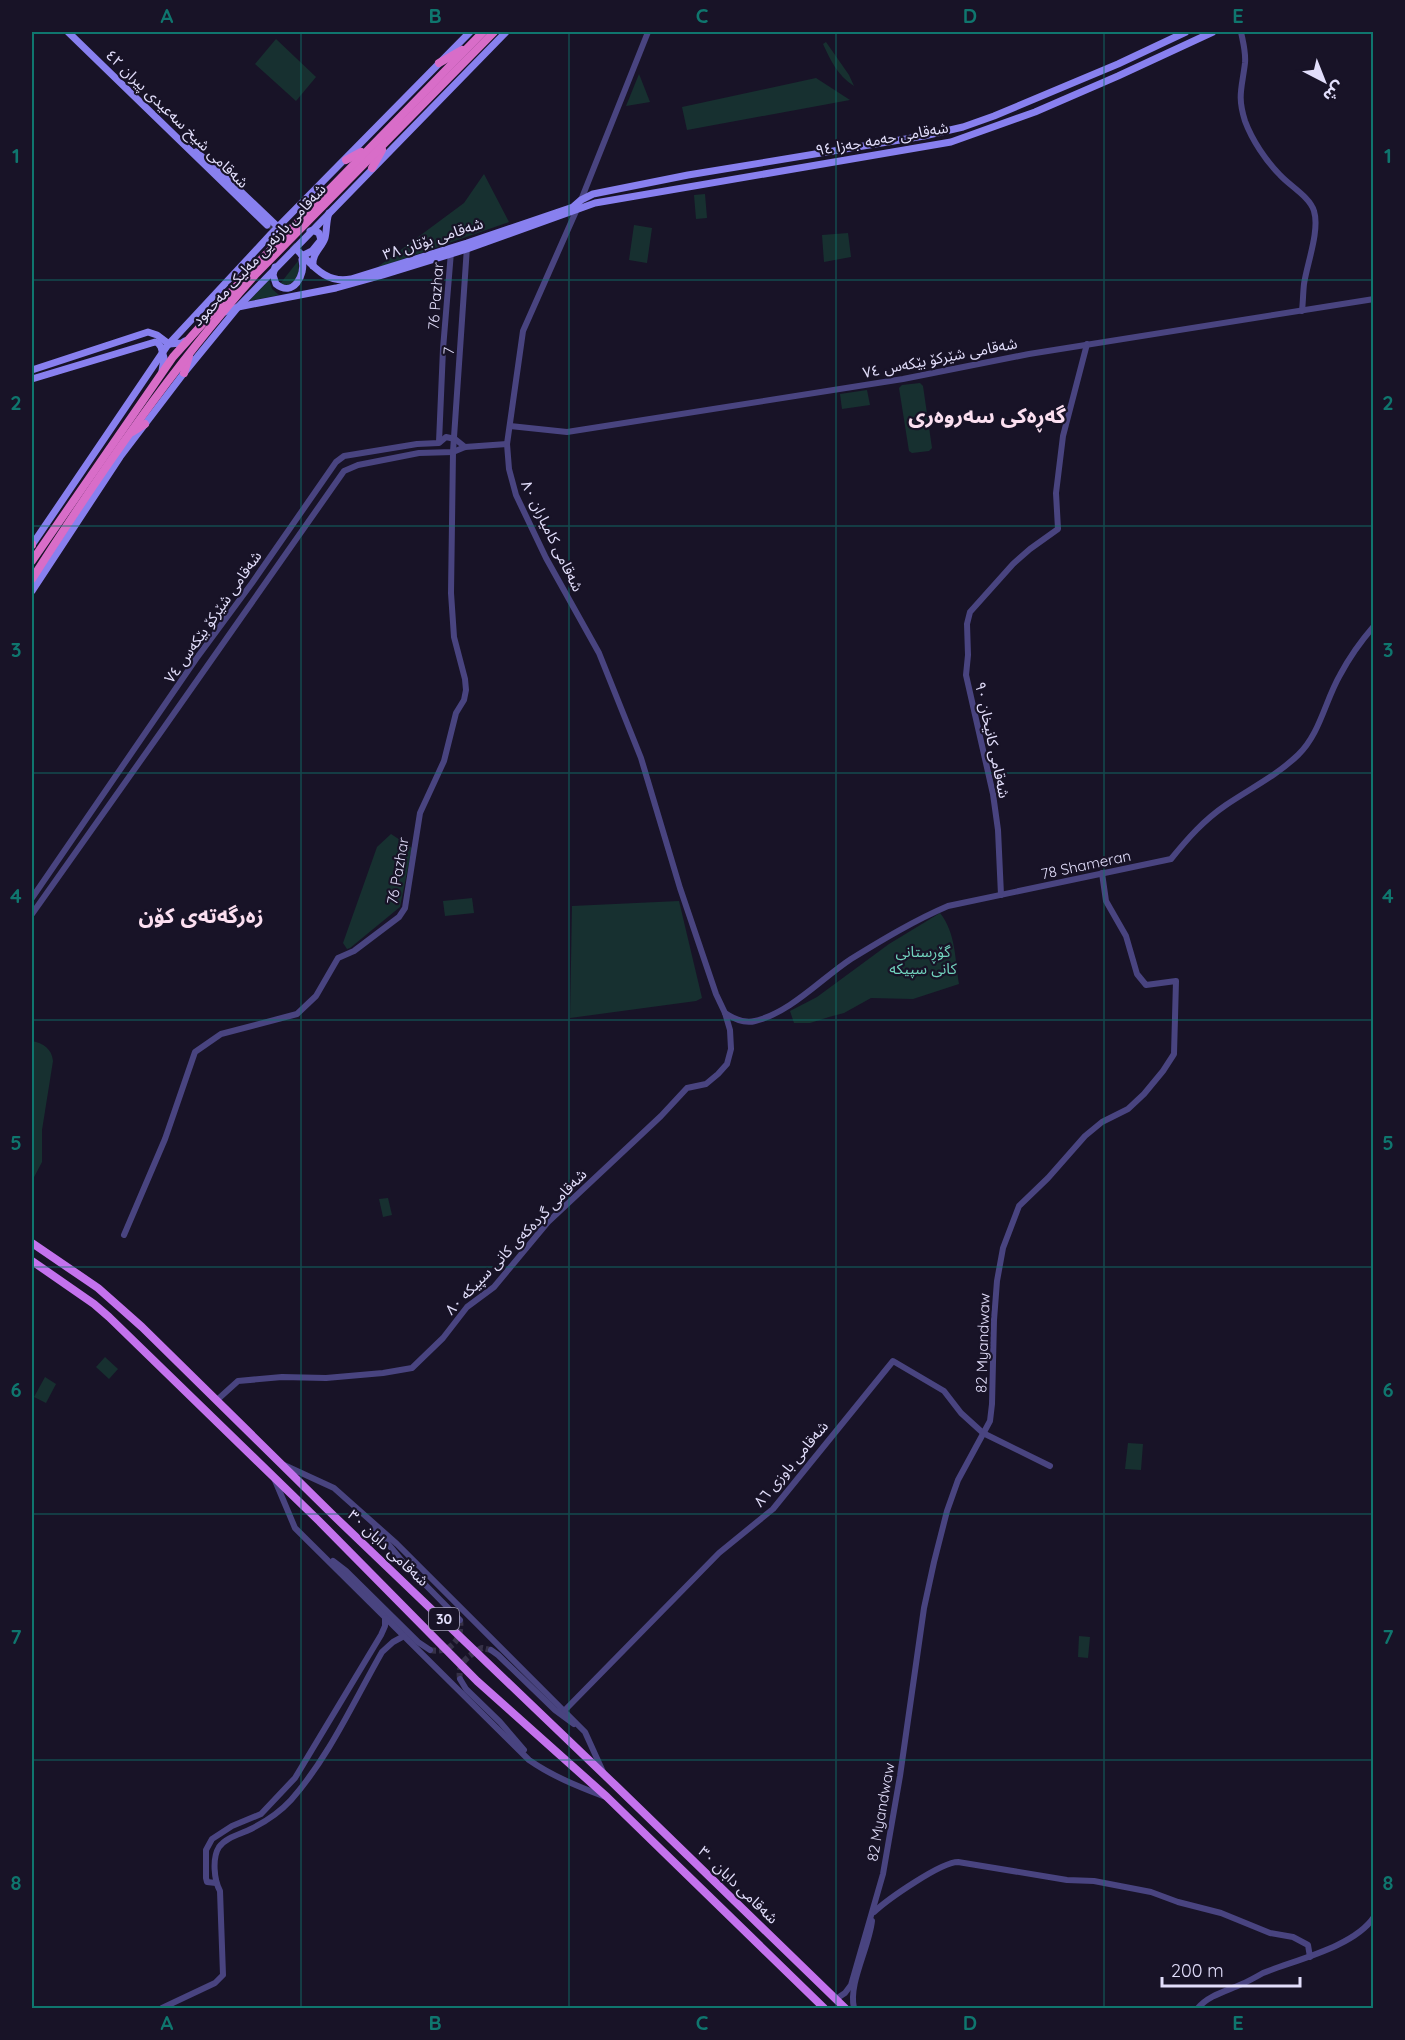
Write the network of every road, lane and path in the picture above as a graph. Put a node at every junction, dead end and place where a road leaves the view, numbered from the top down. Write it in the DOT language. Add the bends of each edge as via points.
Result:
graph roads {
  1 [pos="69,32"];
  2 [pos="74,32"];
  3 [pos="470,32"];
  4 [pos="483,32"];
  5 [pos="494,32"];
  6 [pos="506,32"];
  7 [pos="648,32"];
  8 [pos="1186,32"];
  9 [pos="1213,32"];
  10 [pos="1240,32"];
  11 [pos="1163,43"];
  12 [pos="470,46"];
  13 [pos="1167,53"];
  14 [pos="439,63"];
  15 [pos="446,87"];
  16 [pos="949,131"];
  17 [pos="387,140"];
  18 [pos="951,142"];
  19 [pos="367,150"];
  20 [pos="193,152"];
  21 [pos="346,160"];
  22 [pos="372,168"];
  23 [pos="581,200"];
  24 [pos="331,210"];
  25 [pos="575,211"];
  26 [pos="268,225"];
  27 [pos="278,227"];
  28 [pos="310,231"];
  29 [pos="271,234"];
  30 [pos="467,246"];
  31 [pos="451,251"];
  32 [pos="300,255"];
  33 [pos="276,266"];
  34 [pos="313,266"];
  35 [pos="358,282"];
  36 [pos="1374,299"];
  37 [pos="238,307"];
  38 [pos="1302,311"];
  39 [pos="220,315"];
  40 [pos="144,333"];
  41 [pos="190,338"];
  42 [pos="169,344"];
  43 [pos="1087,344"];
  44 [pos="145,345"];
  45 [pos="191,350"];
  46 [pos="163,352"];
  47 [pos="32,370"];
  48 [pos="162,371"];
  49 [pos="184,373"];
  50 [pos="32,379"];
  51 [pos="145,424"];
  52 [pos="510,426"];
  53 [pos="129,434"];
  54 [pos="455,439"];
  55 [pos="439,442"];
  56 [pos="507,444"];
  57 [pos="465,447"];
  58 [pos="445,452"];
  59 [pos="453,452"];
  60 [pos="453,460"];
  61 [pos="86,500"];
  62 [pos="32,545"];
  63 [pos="32,561"];
  64 [pos="47,567"];
  65 [pos="37,570"];
  66 [pos="32,579"];
  67 [pos="32,591"];
  68 [pos="1374,626"];
  69 [pos="1101,873"];
  70 [pos="1001,895"];
  71 [pos="32,898"];
  72 [pos="32,914"];
  73 [pos="725,1013"];
  74 [pos="124,1235"];
  75 [pos="32,1243"];
  76 [pos="32,1261"];
  77 [pos="217,1400"];
  78 [pos="983,1433"];
  79 [pos="284,1465"];
  80 [pos="1050,1466"];
  81 [pos="274,1478"];
  82 [pos="361,1511"];
  83 [pos="311,1544"];
  84 [pos="385,1618"];
  85 [pos="460,1620"];
  86 [pos="404,1636"];
  87 [pos="430,1650"];
  88 [pos="490,1650"];
  89 [pos="460,1679"];
  90 [pos="350,1688"];
  91 [pos="358,1693"];
  92 [pos="565,1710"];
  93 [pos="585,1732"];
  94 [pos="538,1767"];
  95 [pos="604,1774"];
  96 [pos="607,1797"];
  97 [pos="255,1817"];
  98 [pos="260,1825"];
  99 [pos="688,1856"];
  100 [pos="678,1867"];
  101 [pos="703,1869"];
  102 [pos="691,1879"];
  103 [pos="216,1883"];
  104 [pos="872,1913"];
  105 [pos="1374,1917"];
  106 [pos="1310,1957"];
  107 [pos="836,1999"];
  108 [pos="820,2007"];
  109 [pos="162,2008"];
  110 [pos="845,2008"];
  111 [pos="854,2008"];
  112 [pos="1198,2008"];
  1 -- 20 [label="main road, شەقامی شیخ سەعیدی پیران ٤٢"];
  2 -- 20 [label="main road, شەقامی شیخ سەعیدی پیران ٤٢"];
  3 -- 14 [label="main road"];
  4 -- 12 [label="highway, شەقامی بازنەیی مەلیک مەحمود"];
  5 -- 15 [label="highway, شەقامی بازنەیی مەلیک مەحمود"];
  6 -- 15 [label="main road"];
  7 -- 23 [label="street, شەقامی کامیاران ٨٠"];
  8 -- 11 [label="main road, شەقامی حەمە جەزا ٩٤"];
  9 -- 13 [label="main road, شەقامی حەمە جەزا ٩٤"];
  10 -- 38 [label="street" via="1245,63 1240,103 1246,123 1278,174 1314,210 1315,230"];
  11 -- 13 [label="main road"];
  11 -- 16 [label="main road, شەقامی حەمە جەزا ٩٤"];
  12 -- 14 [label="highway"];
  12 -- 19 [label="highway, شەقامی بازنەیی مەلیک مەحمود"];
  13 -- 18 [label="main road, شەقامی حەمە جەزا ٩٤" via="1035,112"];
  14 -- 21 [label="main road"];
  15 -- 17 [label="highway, شەقامی بازنەیی مەلیک مەحمود"];
  15 -- 22 [label="main road"];
  16 -- 18 [label="main road"];
  16 -- 23 [label="main road, شەقامی حەمە جەزا ٩٤" via="688,175 593,194"];
  17 -- 22 [label="highway"];
  17 -- 39 [label="highway, شەقامی بازنەیی مەلیک مەحمود"];
  18 -- 25 [label="main road, شەقامی حەمە جەزا ٩٤" via="595,203"];
  19 -- 21 [label="highway"];
  19 -- 41 [label="highway, شەقامی بازنەیی مەلیک مەحمود"];
  20 -- 26 [label="main road, شەقامی شیخ سەعیدی پیران ٤٢"];
  20 -- 27 [label="main road" via="216,168"];
  20 -- 29 [label="main road" via="205,170"];
  21 -- 27 [label="main road"];
  22 -- 24 [label="main road"];
  23 -- 25 [label="street, شەقامی کامیاران ٨٠"];
  23 -- 30 [label="main road, شەقامی بۆتان ٣٨" via="573,207"];
  24 -- 28 [label="main road"];
  24 -- 34 [label="main road"];
  25 -- 30 [label="main road, شەقامی بۆتان ٣٨"];
  25 -- 52 [label="street, شەقامی کامیاران ٨٠" via="523,331"];
  27 -- 29 [label="main road"];
  28 -- 32 [label="main road" via="316,231 321,240 312,251"];
  28 -- 33 [label="main road"];
  29 -- 42 [label="main road"];
  30 -- 31 [label="main road, شەقامی بۆتان ٣٨"];
  30 -- 54 [label="street, 7"];
  31 -- 34 [label="main road, شەقامی بۆتان ٣٨" via="345,280 326,277"];
  31 -- 35 [label="main road, شەقامی بۆتان ٣٨"];
  31 -- 55 [label="street, 76 Pazhar"];
  32 -- 33 [label="main road" via="302,276 290,288 276,284"];
  32 -- 34 [label="main road, شەقامی بۆتان ٣٨"];
  32 -- 35 [label="main road, شەقامی بۆتان ٣٨" via="325,280"];
  33 -- 37 [label="main road"];
  35 -- 37 [label="main road, شەقامی بۆتان ٣٨"];
  36 -- 38 [label="street, شەقامی شێرکۆ بێکەس ٧٤"];
  37 -- 39 [label="main road, شەقامی بۆتان ٣٨"];
  37 -- 49 [label="main road"];
  38 -- 43 [label="street, شەقامی شێرکۆ بێکەس ٧٤"];
  39 -- 45 [label="highway, شەقامی بازنەیی مەلیک مەحمود"];
  40 -- 42 [label="main road" via="153,333"];
  40 -- 44 [label="main road"];
  40 -- 47 [label="main road"];
  41 -- 42 [label="main road" via="182,344"];
  41 -- 48 [label="highway, شەقامی بازنەیی مەلیک مەحمود"];
  42 -- 46 [label="main road"];
  43 -- 52 [label="street, شەقامی شێرکۆ بێکەس ٧٤" via="903,379 567,432"];
  43 -- 70 [label="street, شەقامی کانیخان ٩٠" via="1063,436 1056,493 1058,529 1013,564 970,612 967,624 966,675 993,794"];
  44 -- 46 [label="main road" via="158,343"];
  44 -- 50 [label="main road"];
  45 -- 49 [label="highway"];
  45 -- 53 [label="highway, شەقامی بازنەیی مەلیک مەحمود"];
  46 -- 48 [label="main road"];
  46 -- 62 [label="main road"];
  48 -- 63 [label="highway, شەقامی بازنەیی مەلیک مەحمود"];
  49 -- 51 [label="main road"];
  51 -- 53 [label="highway"];
  51 -- 61 [label="main road"];
  52 -- 56 [label="street, شەقامی کامیاران ٨٠"];
  53 -- 61 [label="highway, شەقامی بازنەیی مەلیک مەحمود"];
  54 -- 55 [label="street, شەقامی شێرکۆ بێکەس ٧٤" via="446,437"];
  54 -- 57 [label="street"];
  54 -- 59 [label="street, 7"];
  55 -- 58 [label="street"];
  55 -- 71 [label="street, شەقامی شێرکۆ بێکەس ٧٤" via="344,456 336,462"];
  56 -- 57 [label="street, شەقامی شێرکۆ بێکەس ٧٤"];
  56 -- 73 [label="street, شەقامی کامیاران ٨٠" via="512,484 521,506 599,653 628,722 680,888"];
  57 -- 59 [label="street, شەقامی شێرکۆ بێکەس ٧٤"];
  58 -- 59 [label="street, شەقامی شێرکۆ بێکەس ٧٤"];
  58 -- 72 [label="street, شەقامی شێرکۆ بێکەس ٧٤" via="365,463 344,471"];
  59 -- 60 [label="street, 7"];
  60 -- 74 [label="street, 76 Pazhar" via="451,593 454,637 466,690 444,760 420,813 404,911 354,951 338,958 316,996 297,1014 221,1035 195,1052 165,1139"];
  61 -- 64 [label="main road"];
  61 -- 65 [label="highway, شەقامی بازنەیی مەلیک مەحمود"];
  64 -- 65 [label="highway"];
  64 -- 67 [label="main road"];
  65 -- 66 [label="highway, شەقامی بازنەیی مەلیک مەحمود"];
  68 -- 69 [label="street, 78 Shameran" via="1340,675 1317,727 1298,755 1208,818 1171,859"];
  69 -- 70 [label="street, 78 Shameran"];
  69 -- 78 [label="street, 82 Myandwaw" via="1106,901 1126,936 1137,974 1146,986 1176,981 1174,1053 1144,1094 1084,1136 1019,1206 997,1281 992,1412"];
  70 -- 73 [label="street, 78 Shameran" via="933,913 851,960 767,1017 748,1022"];
  73 -- 77 [label="street, شەقامی گردەکەی کانی سپیکە ٨٠" via="731,1049 727,1064 706,1084 687,1088 548,1222 494,1287 467,1306 443,1338 412,1368 326,1378 238,1381"];
  75 -- 77 [label="main road, شەقامی دابان ٣٠ / 30" via="98,1288"];
  76 -- 81 [label="main road, شەقامی دابان ٣٠ / 30" via="109,1317"];
  77 -- 79 [label="main road, شەقامی دابان ٣٠ / 30"];
  78 -- 80 [label="street, شەقامی باوزی ٨٦"];
  78 -- 92 [label="street, شەقامی باوزی ٨٦" via="944,1391 894,1361 773,1509 719,1553"];
  78 -- 104 [label="street, 82 Myandwaw" via="958,1480 934,1562 894,1813"];
  79 -- 82 [label="street" via="334,1488"];
  79 -- 95 [label="main road, شەقامی دابان ٣٠ / 30"];
  81 -- 83 [label="street" via="295,1528"];
  81 -- 96 [label="main road, شەقامی دابان ٣٠ / 30" via="477,1681"];
  82 -- 85 [label="street" via="402,1561"];
  82 -- 92 [label="street"];
  83 -- 84 [label="street"];
  83 -- 87 [label="street" via="346,1571"];
  84 -- 86 [label="street"];
  84 -- 90 [label="street" via="381,1635"];
  86 -- 91 [label="street" via="382,1652"];
  86 -- 94 [label="street"];
  88 -- 93 [label="street"];
  89 -- 94 [label="street"];
  90 -- 91 [label="street"];
  90 -- 97 [label="street" via="295,1778"];
  91 -- 98 [label="street" via="309,1777 291,1800"];
  92 -- 93 [label="street"];
  93 -- 95 [label="street"];
  94 -- 96 [label="street"];
  95 -- 99 [label="main road, شەقامی دابان ٣٠ / 30"];
  96 -- 100 [label="main road, شەقامی دابان ٣٠ / 30"];
  97 -- 98 [label="street"];
  97 -- 103 [label="street" via="212,1839 206,1850 206,1878 207,1882"];
  98 -- 103 [label="street" via="219,1847"];
  99 -- 100 [label="main road" via="687,1865"];
  99 -- 101 [label="main road, شەقامی دابان ٣٠ / 30"];
  100 -- 102 [label="main road, شەقامی دابان ٣٠ / 30"];
  101 -- 102 [label="main road" via="694,1870"];
  101 -- 107 [label="main road, شەقامی دابان ٣٠ / 30"];
  102 -- 108 [label="main road, شەقامی دابان ٣٠ / 30"];
  103 -- 109 [label="street" via="220,1891 223,1975 215,1983"];
  104 -- 106 [label="street" via="945,1865 958,1862 1158,1893 1297,1939 1308,1945"];
  104 -- 107 [label="street" via="849,1988"];
  104 -- 111 [label="street" via="869,1938 853,1990"];
  105 -- 106 [label="street" via="1357,1934"];
  106 -- 112 [label="street" via="1223,1991"];
  107 -- 110 [label="main road, شەقامی دابان ٣٠ / 30"];
}
